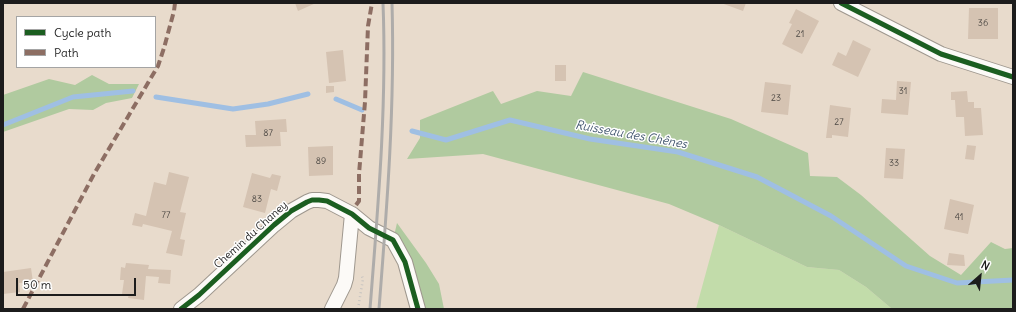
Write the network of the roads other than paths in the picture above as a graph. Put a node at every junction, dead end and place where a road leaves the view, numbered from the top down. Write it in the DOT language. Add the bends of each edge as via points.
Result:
graph roads {
  1 [pos="841,3"];
  2 [pos="864,9"];
  3 [pos="1013,78"];
  4 [pos="347,212"];
  5 [pos="181,309"];
  6 [pos="332,309"];
  7 [pos="418,309"];
  1 -- 2 [label="street"];
  2 -- 3 [label="street" via="941,54"];
  4 -- 5 [label="street, Chemin du Chaney" via="327,201 312,200 300,205 274,225"];
  4 -- 6 [label="street" via="346,278"];
  4 -- 7 [label="street, Chemin du Chaney" via="369,228 393,240 405,262"];
}
